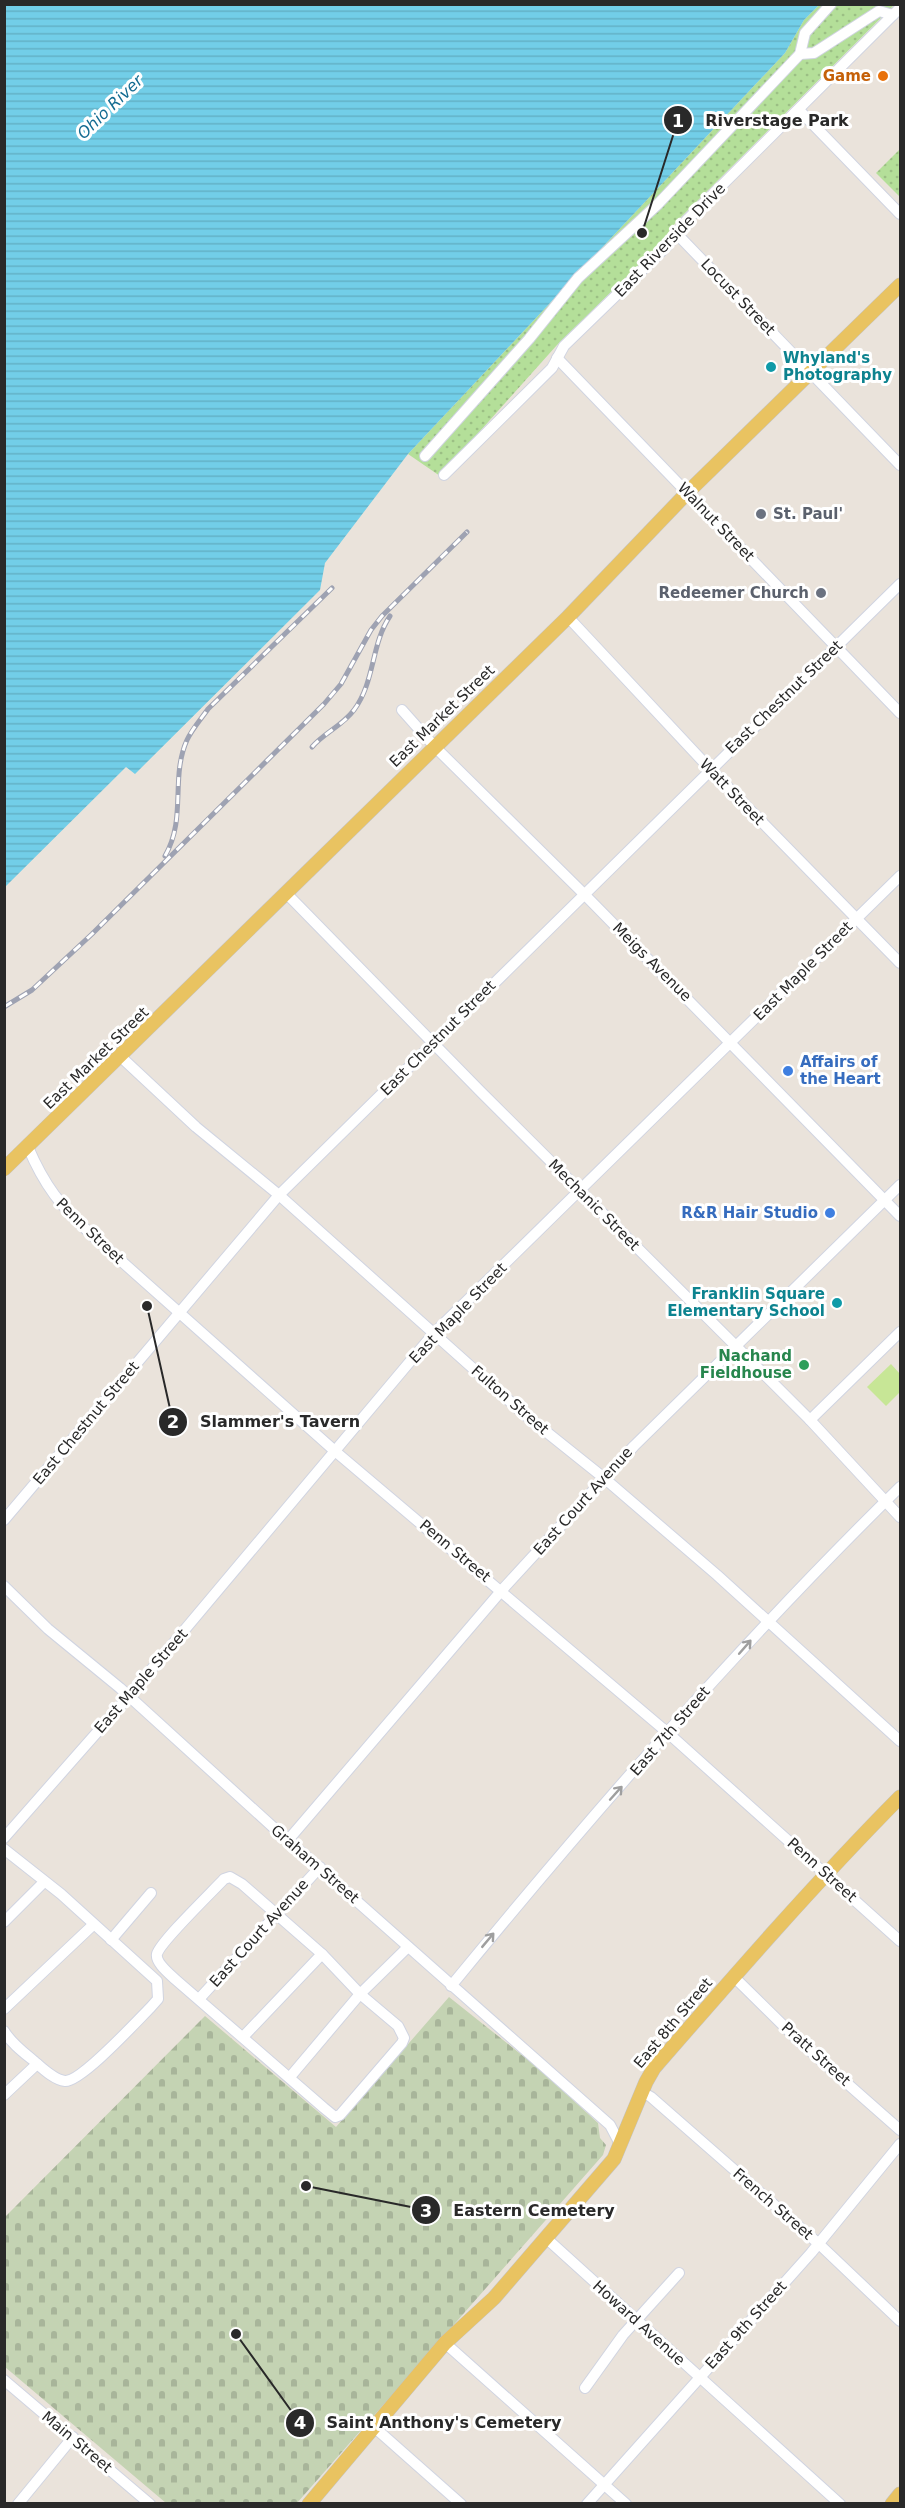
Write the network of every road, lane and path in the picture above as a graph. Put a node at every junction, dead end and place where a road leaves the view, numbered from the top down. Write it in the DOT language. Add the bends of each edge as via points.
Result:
graph roads {
  1 [pos="831,4"];
  2 [pos="897,11"];
  3 [pos="800,54"];
  4 [pos="799,110"];
  5 [pos="900,214"];
  6 [pos="676,233"];
  7 [pos="900,285"];
  8 [pos="557,358"];
  9 [pos="810,372"];
  10 [pos="425,456"];
  11 [pos="900,465"];
  12 [pos="444,476"];
  13 [pos="687,492"];
  14 [pos="900,584"];
  15 [pos="568,617"];
  16 [pos="836,646"];
  17 [pos="402,710"];
  18 [pos="900,713"];
  19 [pos="434,746"];
  20 [pos="711,770"];
  21 [pos="900,876"];
  22 [pos="287,894"];
  23 [pos="584,894"];
  24 [pos="857,919"];
  25 [pos="900,963"];
  26 [pos="434,1042"];
  27 [pos="731,1042"];
  28 [pos="121,1057"];
  29 [pos="28,1147"];
  30 [pos="4,1169"];
  31 [pos="900,1185"];
  32 [pos="579,1190"];
  33 [pos="279,1195"];
  34 [pos="885,1200"];
  35 [pos="900,1216"];
  36 [pos="180,1311"];
  37 [pos="900,1332"];
  38 [pos="434,1333"];
  39 [pos="735,1347"];
  40 [pos="810,1420"];
  41 [pos="336,1452"];
  42 [pos="604,1478"];
  43 [pos="900,1487"];
  44 [pos="886,1501"];
  45 [pos="900,1517"];
  46 [pos="4,1520"];
  47 [pos="4,1586"];
  48 [pos="502,1590"];
  49 [pos="767,1621"];
  50 [pos="129,1696"];
  51 [pos="668,1734"];
  52 [pos="900,1741"];
  53 [pos="900,1797"];
  54 [pos="4,1838"];
  55 [pos="289,1839"];
  56 [pos="4,1849"];
  57 [pos="320,1867"];
  58 [pos="825,1873"];
  59 [pos="44,1882"];
  60 [pos="151,1893"];
  61 [pos="277,1915"];
  62 [pos="4,1922"];
  63 [pos="93,1925"];
  64 [pos="111,1940"];
  65 [pos="900,1941"];
  66 [pos="408,1947"];
  67 [pos="322,1954"];
  68 [pos="733,1976"];
  69 [pos="451,1986"];
  70 [pos="360,1995"];
  71 [pos="199,1999"];
  72 [pos="4,2009"];
  73 [pos="4,2031"];
  74 [pos="243,2037"];
  75 [pos="37,2064"];
  76 [pos="290,2077"];
  77 [pos="642,2092"];
  78 [pos="4,2095"];
  79 [pos="900,2130"];
  80 [pos="620,2144"];
  81 [pos="900,2144"];
  82 [pos="546,2238"];
  83 [pos="819,2244"];
  84 [pos="679,2273"];
  85 [pos="636,2321"];
  86 [pos="900,2321"];
  87 [pos="446,2343"];
  88 [pos="698,2378"];
  89 [pos="4,2380"];
  90 [pos="585,2388"];
  91 [pos="374,2427"];
  92 [pos="73,2438"];
  93 [pos="604,2484"];
  94 [pos="900,2494"];
  95 [pos="455,2501"];
  96 [pos="18,2504"];
  97 [pos="150,2504"];
  98 [pos="309,2504"];
  99 [pos="587,2504"];
  100 [pos="626,2504"];
  101 [pos="840,2504"];
  102 [pos="892,2504"];
  1 -- 3 [label="street" via="805,33"];
  2 -- 3 [label="street" via="879,11 814,52"];
  2 -- 4 [label="street, East Riverside Drive"];
  3 -- 10 [label="street" via="658,204 578,278"];
  4 -- 5 [label="street"];
  4 -- 6 [label="street, East Riverside Drive"];
  6 -- 8 [label="street, East Riverside Drive" via="564,346"];
  6 -- 9 [label="street, Locust Street"];
  7 -- 9 [label="main road, East Market Street"];
  8 -- 12 [label="street, East Riverside Drive" via="552,368"];
  8 -- 13 [label="street, Walnut Street"];
  9 -- 11 [label="street, Locust Street"];
  9 -- 13 [label="main road, East Market Street"];
  13 -- 15 [label="main road, East Market Street"];
  13 -- 16 [label="street, Walnut Street"];
  14 -- 16 [label="street, East Chestnut Street"];
  15 -- 19 [label="main road, East Market Street"];
  15 -- 20 [label="street, Watt Street"];
  16 -- 18 [label="street, Walnut Street"];
  16 -- 20 [label="street, East Chestnut Street"];
  17 -- 19 [label="street, Meigs Avenue"];
  19 -- 22 [label="main road, East Market Street"];
  19 -- 23 [label="street, Meigs Avenue"];
  20 -- 23 [label="street, East Chestnut Street"];
  20 -- 24 [label="street, Watt Street"];
  21 -- 24 [label="street, East Maple Street"];
  22 -- 26 [label="street, Mechanic Street"];
  22 -- 28 [label="main road, East Market Street"];
  23 -- 26 [label="street, East Chestnut Street"];
  23 -- 27 [label="street, Meigs Avenue"];
  24 -- 25 [label="street, Watt Street"];
  24 -- 27 [label="street, East Maple Street"];
  26 -- 32 [label="street, Mechanic Street"];
  26 -- 33 [label="street, East Chestnut Street"];
  27 -- 32 [label="street, East Maple Street"];
  27 -- 34 [label="street, Meigs Avenue"];
  28 -- 29 [label="main road, East Market Street"];
  28 -- 33 [label="street, Fulton Street" via="196,1127"];
  29 -- 30 [label="main road, East Market Street"];
  29 -- 36 [label="street, Penn Street" via="47,1187 70,1215"];
  31 -- 34 [label="street, East Court Avenue"];
  32 -- 38 [label="street, East Maple Street"];
  32 -- 39 [label="street, Mechanic Street"];
  33 -- 36 [label="street, East Chestnut Street"];
  33 -- 38 [label="street, Fulton Street"];
  34 -- 35 [label="street, Meigs Avenue"];
  34 -- 39 [label="street, East Court Avenue"];
  36 -- 41 [label="street, Penn Street"];
  36 -- 46 [label="street, East Chestnut Street"];
  37 -- 40 [label="street"];
  38 -- 41 [label="street, East Maple Street"];
  38 -- 42 [label="street, Fulton Street" via="524,1414"];
  39 -- 40 [label="street, Mechanic Street"];
  39 -- 42 [label="street, East Court Avenue"];
  40 -- 44 [label="street, Mechanic Street"];
  41 -- 48 [label="street, Penn Street"];
  41 -- 50 [label="street, East Maple Street"];
  42 -- 48 [label="street, East Court Avenue"];
  42 -- 49 [label="street, Fulton Street"];
  43 -- 44 [label="street, East 7th Street"];
  44 -- 45 [label="street, Mechanic Street"];
  44 -- 49 [label="street, East 7th Street"];
  47 -- 50 [label="street, Graham Street" via="48,1629"];
  48 -- 51 [label="street, Penn Street"];
  48 -- 55 [label="street, East Court Avenue"];
  51 -- 49 [label="street, East 7th Street, one-way"];
  49 -- 52 [label="street, Fulton Street"];
  50 -- 54 [label="street, East Maple Street"];
  50 -- 55 [label="street, Graham Street"];
  51 -- 58 [label="street, Penn Street"];
  69 -- 51 [label="street, East 7th Street, one-way" via="539,1879"];
  53 -- 58 [label="main road, East 8th Street"];
  55 -- 57 [label="street, Graham Street"];
  56 -- 59 [label="street"];
  57 -- 61 [label="street, East Court Avenue"];
  57 -- 66 [label="street, Graham Street"];
  58 -- 65 [label="street, Penn Street"];
  58 -- 68 [label="main road, East 8th Street"];
  59 -- 62 [label="street"];
  59 -- 63 [label="street"];
  60 -- 64 [label="street"];
  61 -- 67 [label="street"];
  61 -- 71 [label="street, East Court Avenue"];
  61 -- 71 [label="street" via="242,1884 230,1877 224,1879 157,1954 157,1960"];
  63 -- 64 [label="street"];
  63 -- 72 [label="street"];
  64 -- 75 [label="street" via="157,1982 158,1999 78,2077 60,2079"];
  66 -- 69 [label="street, Graham Street"];
  66 -- 70 [label="street"];
  67 -- 70 [label="street"];
  67 -- 74 [label="street"];
  68 -- 77 [label="main road, East 8th Street" via="654,2068"];
  68 -- 79 [label="street, Pratt Street" via="799,2041"];
  69 -- 80 [label="street, Graham Street" via="610,2125"];
  70 -- 76 [label="street"];
  70 -- 76 [label="street" via="398,2026 404,2038 340,2115 335,2117"];
  71 -- 74 [label="street"];
  73 -- 75 [label="street"];
  74 -- 76 [label="street"];
  75 -- 78 [label="street"];
  77 -- 80 [label="main road, East 8th Street"];
  77 -- 83 [label="street, French Street"];
  80 -- 82 [label="main road, East 8th Street" via="614,2159"];
  81 -- 83 [label="street, East 9th Street"];
  82 -- 85 [label="street, Howard Avenue"];
  82 -- 87 [label="main road, East 8th Street" via="494,2298"];
  83 -- 86 [label="street, French Street"];
  83 -- 88 [label="street, East 9th Street"];
  84 -- 85 [label="street"];
  85 -- 88 [label="street, Howard Avenue"];
  85 -- 90 [label="street"];
  87 -- 91 [label="main road, East 8th Street"];
  87 -- 93 [label="street"];
  88 -- 93 [label="street, East 9th Street"];
  88 -- 101 [label="street, Howard Avenue"];
  89 -- 92 [label="street, Main Street"];
  91 -- 95 [label="street"];
  91 -- 98 [label="main road, East 8th Street"];
  92 -- 96 [label="street"];
  92 -- 97 [label="street, Main Street"];
  93 -- 99 [label="street, East 9th Street"];
  93 -- 100 [label="street"];
  94 -- 102 [label="main road"];
}
